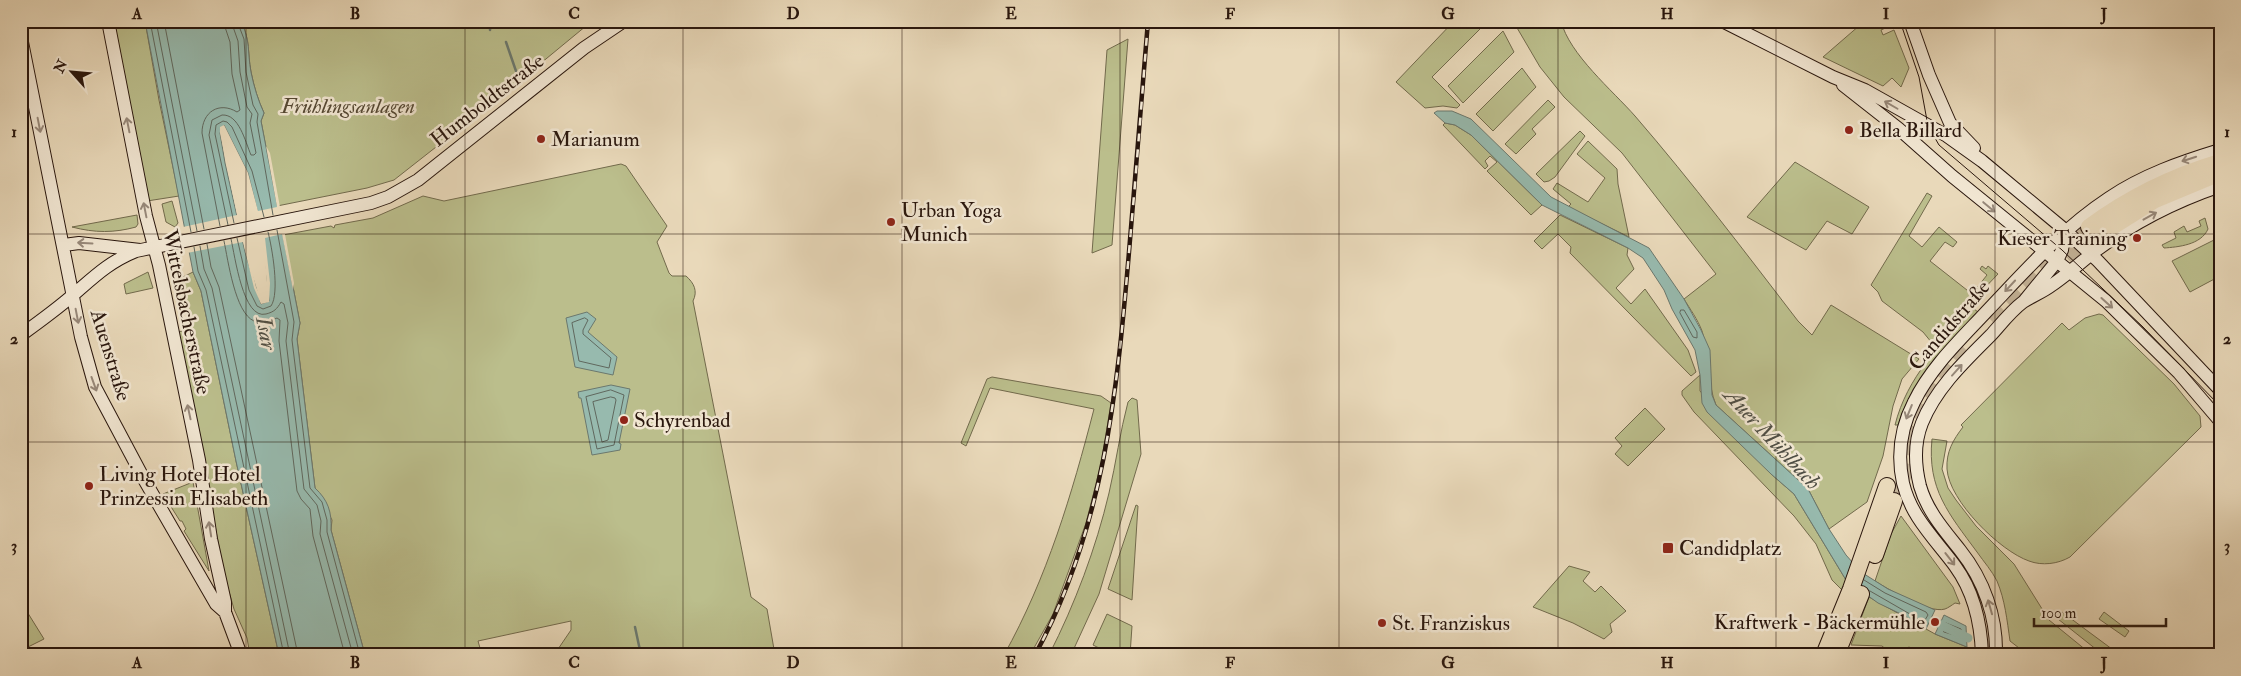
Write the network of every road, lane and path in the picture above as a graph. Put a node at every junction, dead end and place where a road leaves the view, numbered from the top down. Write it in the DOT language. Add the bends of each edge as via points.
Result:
graph roads {
  1 [pos="108,21"];
  2 [pos="624,21"];
  3 [pos="1722,21"];
  4 [pos="1910,21"];
  5 [pos="21,37"];
  6 [pos="1833,77"];
  7 [pos="2220,150"];
  8 [pos="1982,160"];
  9 [pos="2220,162"];
  10 [pos="2220,174"];
  11 [pos="2220,186"];
  12 [pos="2065,230"];
  13 [pos="64,245"];
  14 [pos="154,246"];
  15 [pos="140,250"];
  16 [pos="2044,251"];
  17 [pos="2091,254"];
  18 [pos="2057,261"];
  19 [pos="2070,272"];
  20 [pos="73,296"];
  21 [pos="2023,302"];
  22 [pos="21,335"];
  23 [pos="2220,390"];
  24 [pos="2220,420"];
  25 [pos="1887,486"];
  26 [pos="1894,502"];
  27 [pos="1881,519"];
  28 [pos="225,612"];
  29 [pos="241,655"];
  30 [pos="1824,655"];
  31 [pos="1836,655"];
  32 [pos="1982,655"];
  33 [pos="1996,655"];
  14 -- 1 [label="main road, Wittelsbacherstraße, one-way"];
  2 -- 14 [label="main road, Humboldtstraße" via="584,48 418,180 388,197"];
  3 -- 6 [label="main road"];
  4 -- 8 [label="main road" via="1950,123"];
  5 -- 13 [label="main road, Auenstraße, one-way"];
  8 -- 6 [label="main road, one-way" via="1855,85"];
  6 -- 16 [label="main road, one-way"];
  7 -- 12 [label="main road, Candidstraße, one-way" via="2173,165 2138,181"];
  8 -- 12 [label="main road"];
  9 -- 10 [label="highway" via="2146,192 2119,207 2093,232 2155,200"];
  17 -- 11 [label="main road, Candidstraße, one-way" via="2150,215"];
  12 -- 16 [label="main road, Candidstraße"];
  12 -- 17 [label="main road"];
  12 -- 18 [label="main road"];
  15 -- 13 [label="main road, one-way" via="79,242"];
  13 -- 20 [label="main road, Auenstraße"];
  14 -- 15 [label="main road, Humboldtstraße"];
  28 -- 14 [label="main road, Wittelsbacherstraße, one-way" via="199,460"];
  15 -- 20 [label="main road, Humboldtstraße" via="119,258 98,272"];
  16 -- 18 [label="main road"];
  16 -- 32 [label="main road, Candidstraße, one-way" via="1938,364 1914,401 1902,436 1901,472 1909,500 1918,519 1956,567 1968,589 1980,626"];
  17 -- 19 [label="main road, Candidstraße"];
  17 -- 23 [label="main road"];
  18 -- 19 [label="main road"];
  18 -- 21 [label="main road"];
  19 -- 21 [label="main road, Candidstraße"];
  19 -- 24 [label="main road, one-way" via="2142,335"];
  20 -- 22 [label="main road, Humboldtstraße"];
  20 -- 28 [label="main road, Auenstraße, one-way" via="83,345 102,402 216,604"];
  33 -- 21 [label="main road, Candidstraße, one-way" via="1987,596 1974,569 1936,518 1923,494 1917,447 1921,425 1941,390"];
  25 -- 27 [label="highway"];
  26 -- 27 [label="highway"];
  27 -- 30 [label="highway"];
  27 -- 31 [label="highway" via="1861,595"];
  28 -- 29 [label="main road, Auenstraße"];
}
